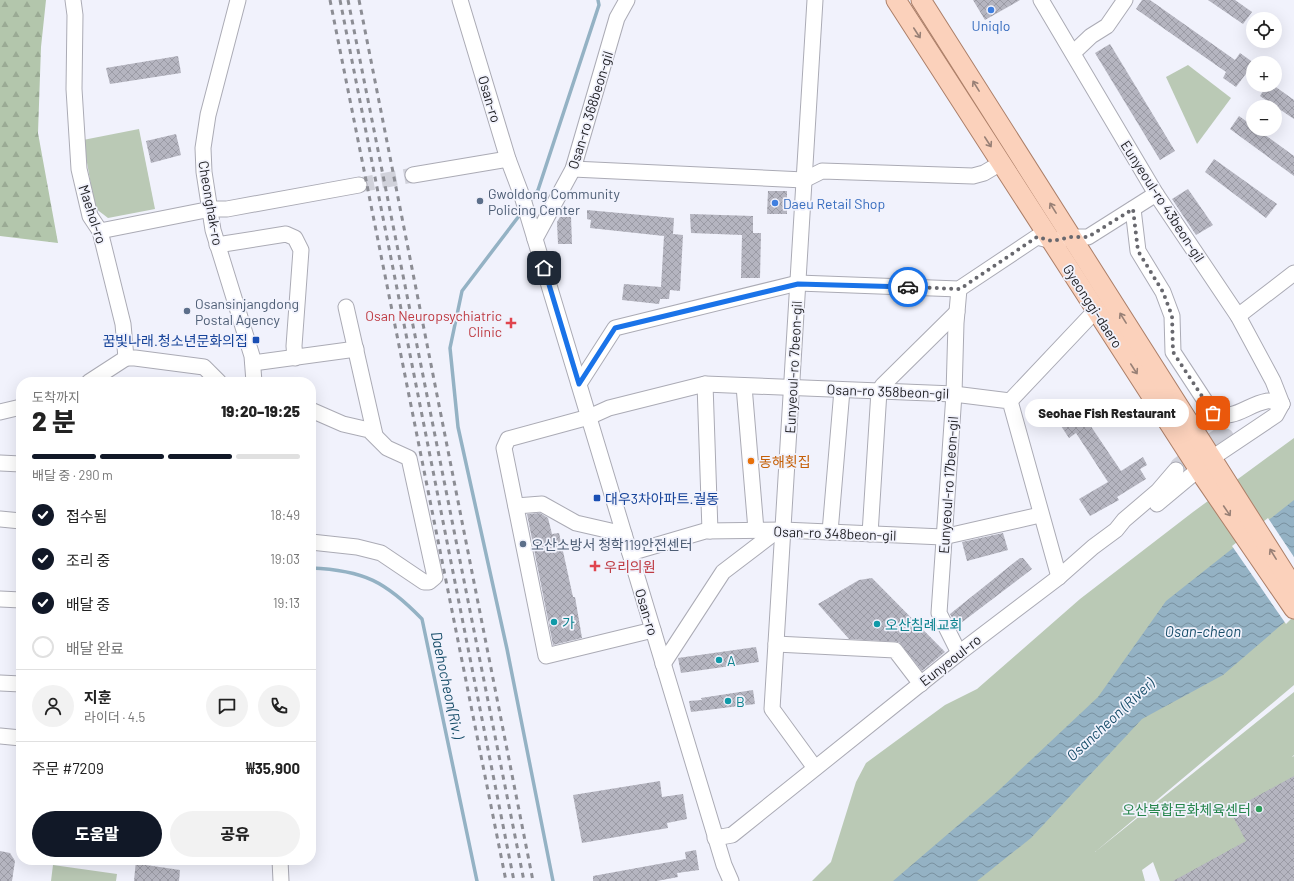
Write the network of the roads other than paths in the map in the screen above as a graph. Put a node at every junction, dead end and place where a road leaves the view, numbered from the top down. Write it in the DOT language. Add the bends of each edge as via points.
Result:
graph roads {
  1 [pos="73,0"];
  2 [pos="238,0"];
  3 [pos="460,0"];
  4 [pos="627,0"];
  5 [pos="815,0"];
  6 [pos="896,0"];
  7 [pos="921,0"];
  8 [pos="1042,0"];
  9 [pos="1125,0"];
  10 [pos="1073,53"];
  11 [pos="508,159"];
  12 [pos="1001,163"];
  13 [pos="573,169"];
  14 [pos="413,175"];
  15 [pos="804,180"];
  16 [pos="359,185"];
  17 [pos="1156,194"];
  18 [pos="211,209"];
  19 [pos="1133,209"];
  20 [pos="100,231"];
  21 [pos="533,233"];
  22 [pos="1071,237"];
  23 [pos="1052,241"];
  24 [pos="217,245"];
  25 [pos="1294,273"];
  26 [pos="798,284"];
  27 [pos="960,289"];
  28 [pos="346,307"];
  29 [pos="1096,310"];
  30 [pos="957,312"];
  31 [pos="1238,316"];
  32 [pos="356,349"];
  33 [pos="126,358"];
  34 [pos="295,358"];
  35 [pos="253,363"];
  36 [pos="97,377"];
  37 [pos="213,377"];
  38 [pos="254,377"];
  39 [pos="579,384"];
  40 [pos="706,384"];
  41 [pos="744,386"];
  42 [pos="792,387"];
  43 [pos="842,390"];
  44 [pos="879,391"];
  45 [pos="954,394"];
  46 [pos="1288,400"];
  47 [pos="1010,401"];
  48 [pos="16,408"];
  49 [pos="0,412"];
  50 [pos="316,412"];
  51 [pos="589,417"];
  52 [pos="374,435"];
  53 [pos="1226,436"];
  54 [pos="0,463"];
  55 [pos="16,464"];
  56 [pos="1209,469"];
  57 [pos="1176,470"];
  58 [pos="516,506"];
  59 [pos="1040,515"];
  60 [pos="0,520"];
  61 [pos="16,521"];
  62 [pos="710,530"];
  63 [pos="756,530"];
  64 [pos="781,530"];
  65 [pos="1116,530"];
  66 [pos="830,532"];
  67 [pos="624,534"];
  68 [pos="870,534"];
  69 [pos="943,537"];
  70 [pos="316,543"];
  71 [pos="630,553"];
  72 [pos="1059,577"];
  73 [pos="1294,587"];
  74 [pos="0,599"];
  75 [pos="16,600"];
  76 [pos="1294,609"];
  77 [pos="653,630"];
  78 [pos="776,644"];
  79 [pos="959,652"];
  80 [pos="663,664"];
  81 [pos="0,683"];
  82 [pos="16,684"];
  83 [pos="921,684"];
  84 [pos="0,736"];
  85 [pos="16,738"];
  86 [pos="815,768"];
  87 [pos="715,838"];
  88 [pos="280,865"];
  89 [pos="281,881"];
  90 [pos="731,881"];
  1 -- 20 [label="street, Maehol-ro" via="74,89 79,169 90,216"];
  2 -- 18 [label="street, Cheonghak-ro" via="208,115 203,148 204,172"];
  3 -- 11 [label="street, Osan-ro"];
  4 -- 13 [label="street, Osan-ro 368beon-gil" via="617,18"];
  5 -- 15 [label="street, Eunyeoul-ro 7beon-gil"];
  6 -- 12 [label="main road, Gyeonggi-daero, one-way"];
  22 -- 7 [label="main road, Gyeonggi-daero, one-way"];
  8 -- 10 [label="street, Eunyeoul-ro 43beon-gil"];
  9 -- 10 [label="street" via="1107,26 1091,36"];
  10 -- 17 [label="street, Eunyeoul-ro 43beon-gil"];
  11 -- 14 [label="street"];
  11 -- 21 [label="street, Osan-ro"];
  12 -- 15 [label="street" via="973,176 822,170"];
  12 -- 23 [label="main road, Gyeonggi-daero"];
  13 -- 15 [label="street"];
  13 -- 21 [label="street, Osan-ro 368beon-gil"];
  15 -- 26 [label="street, Eunyeoul-ro 7beon-gil"];
  16 -- 18 [label="street" via="227,209"];
  17 -- 19 [label="street"];
  17 -- 31 [label="street, Eunyeoul-ro 43beon-gil"];
  18 -- 20 [label="street"];
  18 -- 24 [label="street, Cheonghak-ro"];
  19 -- 22 [label="street" via="1088,237"];
  19 -- 46 [label="street" via="1138,251 1163,292 1172,316 1173,352 1213,413 1222,416 1233,415 1268,400"];
  20 -- 33 [label="street, Maehol-ro" via="123,324"];
  21 -- 39 [label="street, Osan-ro"];
  22 -- 23 [label="street"];
  56 -- 22 [label="main road, Gyeonggi-daero, one-way"];
  23 -- 27 [label="street" via="1037,237"];
  23 -- 29 [label="main road, Gyeonggi-daero"];
  24 -- 34 [label="street" via="286,234 295,238 301,250"];
  24 -- 35 [label="street, Cheonghak-ro"];
  25 -- 31 [label="street"];
  26 -- 27 [label="street"];
  26 -- 39 [label="street" via="615,328"];
  26 -- 42 [label="street, Eunyeoul-ro 7beon-gil"];
  27 -- 30 [label="street, Eunyeoul-ro 17beon-gil"];
  28 -- 32 [label="street"];
  29 -- 47 [label="street"];
  29 -- 56 [label="main road, Gyeonggi-daero, one-way"];
  30 -- 44 [label="street"];
  30 -- 45 [label="street, Eunyeoul-ro 17beon-gil"];
  31 -- 46 [label="street, Eunyeoul-ro 43beon-gil" via="1272,381"];
  32 -- 34 [label="street"];
  32 -- 52 [label="street"];
  33 -- 36 [label="street"];
  33 -- 37 [label="street" via="204,367"];
  34 -- 35 [label="street"];
  35 -- 38 [label="street, Cheonghak-ro"];
  39 -- 51 [label="street, Osan-ro"];
  40 -- 41 [label="street, Osan-ro 358beon-gil"];
  40 -- 51 [label="street, Osan-ro 358beon-gil" via="609,408"];
  40 -- 62 [label="street"];
  41 -- 42 [label="street, Osan-ro 358beon-gil"];
  41 -- 63 [label="street"];
  42 -- 43 [label="street, Osan-ro 358beon-gil"];
  42 -- 64 [label="street, Eunyeoul-ro 7beon-gil"];
  43 -- 44 [label="street, Osan-ro 358beon-gil"];
  43 -- 66 [label="street"];
  44 -- 45 [label="street, Osan-ro 358beon-gil"];
  44 -- 68 [label="street"];
  45 -- 47 [label="street, Osan-ro 358beon-gil"];
  45 -- 69 [label="street, Eunyeoul-ro 17beon-gil"];
  46 -- 53 [label="street"];
  46 -- 56 [label="street" via="1276,415"];
  47 -- 59 [label="street"];
  48 -- 49 [label="street"];
  50 -- 52 [label="street" via="343,424 369,430"];
  51 -- 58 [label="street, Osan-ro 358beon-gil" via="508,439 504,448"];
  51 -- 67 [label="street, Osan-ro"];
  52 -- 70 [label="street" via="387,448 409,458 435,577 430,582 424,582 404,567 375,552 357,547"];
  54 -- 55 [label="street"];
  56 -- 65 [label="street" via="1133,525"];
  73 -- 56 [label="main road, Gyeonggi-daero, one-way"];
  56 -- 76 [label="main road, Gyeonggi-daero, one-way"];
  57 -- 65 [label="street, Eunyeoul-ro" via="1158,491"];
  58 -- 67 [label="street" via="542,504 576,523"];
  58 -- 77 [label="street" via="546,656"];
  59 -- 69 [label="street, Osan-ro 348beon-gil"];
  59 -- 72 [label="street"];
  60 -- 61 [label="street"];
  62 -- 63 [label="street, Osan-ro 348beon-gil"];
  62 -- 71 [label="street, Osan-ro 348beon-gil"];
  63 -- 64 [label="street, Osan-ro 348beon-gil"];
  64 -- 66 [label="street, Osan-ro 348beon-gil"];
  64 -- 78 [label="street, Eunyeoul-ro 7beon-gil"];
  64 -- 80 [label="street" via="723,572"];
  65 -- 72 [label="street, Eunyeoul-ro"];
  66 -- 68 [label="street, Osan-ro 348beon-gil"];
  67 -- 71 [label="street, Osan-ro"];
  68 -- 69 [label="street, Osan-ro 348beon-gil"];
  69 -- 79 [label="street, Eunyeoul-ro 17beon-gil" via="939,613"];
  71 -- 77 [label="street, Osan-ro"];
  72 -- 79 [label="street, Eunyeoul-ro"];
  74 -- 75 [label="street"];
  77 -- 80 [label="street, Osan-ro"];
  78 -- 83 [label="street" via="896,650"];
  78 -- 86 [label="street, Eunyeoul-ro 7beon-gil" via="772,709"];
  79 -- 83 [label="street, Eunyeoul-ro"];
  80 -- 87 [label="street, Osan-ro"];
  81 -- 82 [label="street"];
  83 -- 86 [label="street, Eunyeoul-ro"];
  84 -- 85 [label="street"];
  86 -- 87 [label="street, Eunyeoul-ro" via="732,835"];
  87 -- 90 [label="street, Osan-ro"];
  88 -- 89 [label="street"];
}
